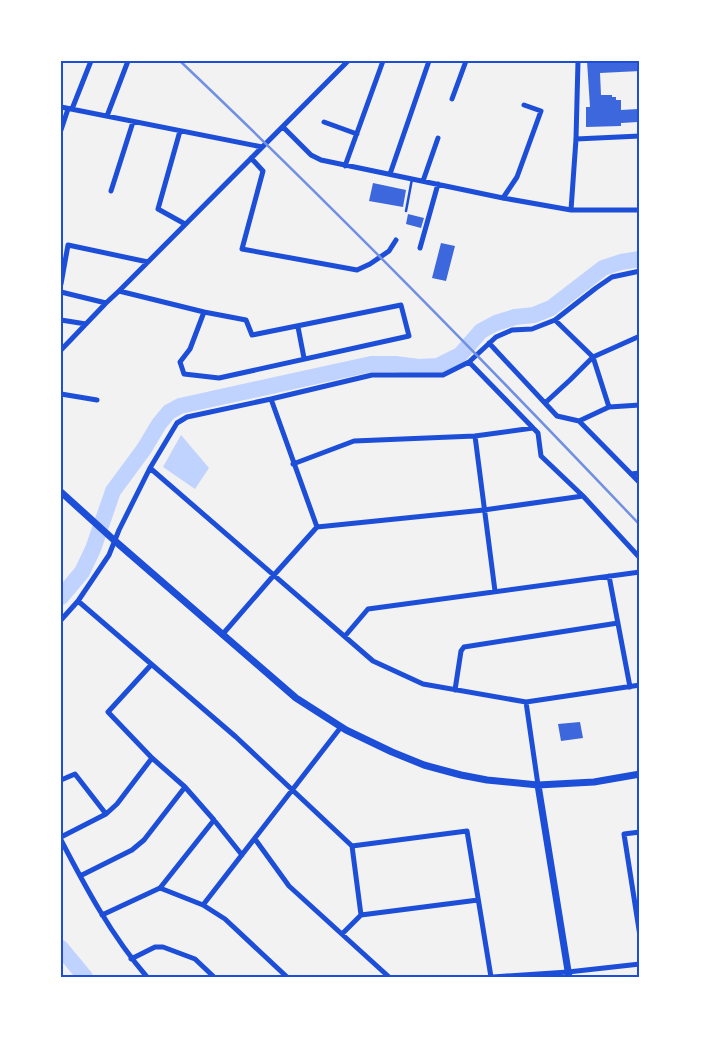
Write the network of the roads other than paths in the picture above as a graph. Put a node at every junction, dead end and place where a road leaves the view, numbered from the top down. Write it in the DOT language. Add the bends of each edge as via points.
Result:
graph roads {
  1 [pos="91,61"];
  2 [pos="128,61"];
  3 [pos="348,61"];
  4 [pos="383,61"];
  5 [pos="430,61"];
  6 [pos="466,61"];
  7 [pos="578,61"];
  8 [pos="452,100"];
  9 [pos="524,105"];
  10 [pos="61,107"];
  11 [pos="70,109"];
  12 [pos="107,116"];
  13 [pos="134,122"];
  14 [pos="324,122"];
  15 [pos="283,127"];
  16 [pos="61,130"];
  17 [pos="180,131"];
  18 [pos="357,134"];
  19 [pos="640,136"];
  20 [pos="438,138"];
  21 [pos="576,138"];
  22 [pos="262,147"];
  23 [pos="251,158"];
  24 [pos="346,166"];
  25 [pos="390,174"];
  26 [pos="412,179"];
  27 [pos="423,181"];
  28 [pos="438,184"];
  29 [pos="111,191"];
  30 [pos="503,198"];
  31 [pos="571,210"];
  32 [pos="640,210"];
  33 [pos="406,211"];
  34 [pos="185,224"];
  35 [pos="396,240"];
  36 [pos="420,248"];
  37 [pos="148,262"];
  38 [pos="640,271"];
  39 [pos="61,284"];
  40 [pos="61,292"];
  41 [pos="119,292"];
  42 [pos="106,303"];
  43 [pos="204,312"];
  44 [pos="61,320"];
  45 [pos="556,320"];
  46 [pos="86,324"];
  47 [pos="298,327"];
  48 [pos="640,336"];
  49 [pos="489,343"];
  50 [pos="61,350"];
  51 [pos="592,356"];
  52 [pos="304,358"];
  53 [pos="469,362"];
  54 [pos="61,394"];
  55 [pos="98,400"];
  56 [pos="271,400"];
  57 [pos="545,403"];
  58 [pos="640,405"];
  59 [pos="609,407"];
  60 [pos="580,421"];
  61 [pos="533,428"];
  62 [pos="474,436"];
  63 [pos="293,464"];
  64 [pos="150,468"];
  65 [pos="640,473"];
  66 [pos="632,474"];
  67 [pos="640,483"];
  68 [pos="61,492"];
  69 [pos="583,496"];
  70 [pos="484,510"];
  71 [pos="317,527"];
  72 [pos="113,539"];
  73 [pos="640,558"];
  74 [pos="640,572"];
  75 [pos="274,575"];
  76 [pos="609,576"];
  77 [pos="495,591"];
  78 [pos="78,601"];
  79 [pos="61,620"];
  80 [pos="618,623"];
  81 [pos="222,635"];
  82 [pos="345,636"];
  83 [pos="151,665"];
  84 [pos="640,685"];
  85 [pos="630,687"];
  86 [pos="455,690"];
  87 [pos="526,702"];
  88 [pos="341,727"];
  89 [pos="152,758"];
  90 [pos="640,774"];
  91 [pos="61,780"];
  92 [pos="538,785"];
  93 [pos="185,787"];
  94 [pos="292,791"];
  95 [pos="106,814"];
  96 [pos="214,820"];
  97 [pos="640,832"];
  98 [pos="61,838"];
  99 [pos="255,839"];
  100 [pos="352,846"];
  101 [pos="242,854"];
  102 [pos="80,876"];
  103 [pos="160,888"];
  104 [pos="640,896"];
  105 [pos="633,897"];
  106 [pos="478,900"];
  107 [pos="203,905"];
  108 [pos="102,915"];
  109 [pos="361,915"];
  110 [pos="342,934"];
  111 [pos="640,936"];
  112 [pos="131,958"];
  113 [pos="640,964"];
  114 [pos="569,974"];
  115 [pos="514,976"];
  116 [pos="146,977"];
  117 [pos="214,977"];
  118 [pos="287,977"];
  119 [pos="389,977"];
  120 [pos="492,977"];
  1 -- 11 [label="street"];
  2 -- 12 [label="street"];
  3 -- 15 [label="street"];
  4 -- 18 [label="street"];
  5 -- 25 [label="street"];
  6 -- 8 [label="street"];
  7 -- 21 [label="street"];
  9 -- 30 [label="street" via="541,111 517,177"];
  10 -- 11 [label="street"];
  11 -- 12 [label="street"];
  11 -- 16 [label="street"];
  12 -- 13 [label="street"];
  13 -- 17 [label="street"];
  13 -- 29 [label="street"];
  14 -- 18 [label="street"];
  15 -- 22 [label="street"];
  15 -- 24 [label="street" via="312,155"];
  17 -- 22 [label="street"];
  17 -- 34 [label="street" via="158,209"];
  18 -- 24 [label="street"];
  19 -- 21 [label="street"];
  20 -- 27 [label="street"];
  21 -- 31 [label="street"];
  22 -- 23 [label="street"];
  23 -- 34 [label="street"];
  23 -- 35 [label="street" via="263,170 242,249 358,270 389,251"];
  24 -- 25 [label="street"];
  25 -- 26 [label="street"];
  26 -- 27 [label="street"];
  26 -- 33 [label="lane"];
  27 -- 28 [label="street"];
  28 -- 30 [label="street"];
  28 -- 36 [label="street"];
  30 -- 31 [label="street"];
  31 -- 32 [label="street"];
  34 -- 37 [label="street"];
  37 -- 39 [label="street" via="68,245"];
  37 -- 41 [label="street"];
  38 -- 45 [label="street" via="612,278"];
  40 -- 42 [label="street"];
  41 -- 42 [label="street"];
  41 -- 43 [label="street"];
  42 -- 46 [label="street"];
  43 -- 47 [label="street" via="246,320 252,335"];
  43 -- 52 [label="street" via="190,349 180,362 184,374 219,378"];
  44 -- 46 [label="street"];
  45 -- 49 [label="street" via="532,329 512,330"];
  45 -- 51 [label="street"];
  46 -- 50 [label="street"];
  47 -- 52 [label="street"];
  47 -- 52 [label="street" via="401,305 409,336"];
  48 -- 51 [label="street"];
  49 -- 53 [label="street"];
  49 -- 57 [label="street"];
  51 -- 57 [label="street"];
  51 -- 59 [label="street"];
  53 -- 56 [label="street" via="443,375 372,375"];
  53 -- 61 [label="street"];
  54 -- 55 [label="street"];
  56 -- 63 [label="street"];
  56 -- 64 [label="street" via="187,417 177,423"];
  57 -- 60 [label="street" via="556,416"];
  58 -- 59 [label="street"];
  59 -- 60 [label="street"];
  60 -- 66 [label="street"];
  61 -- 62 [label="street"];
  61 -- 69 [label="street" via="538,433 541,456"];
  62 -- 63 [label="street" via="354,441"];
  62 -- 70 [label="street"];
  63 -- 71 [label="street"];
  64 -- 72 [label="street"];
  64 -- 75 [label="street"];
  65 -- 66 [label="street"];
  66 -- 67 [label="street"];
  68 -- 72 [label="street"];
  69 -- 70 [label="street"];
  69 -- 73 [label="street"];
  70 -- 71 [label="street"];
  70 -- 77 [label="street"];
  71 -- 75 [label="street"];
  72 -- 78 [label="street" via="109,555"];
  72 -- 81 [label="street"];
  74 -- 76 [label="street"];
  75 -- 81 [label="street"];
  75 -- 82 [label="street"];
  76 -- 77 [label="street"];
  76 -- 80 [label="street"];
  77 -- 82 [label="street" via="368,609"];
  78 -- 79 [label="street"];
  78 -- 83 [label="street"];
  80 -- 85 [label="street"];
  80 -- 86 [label="street" via="464,647"];
  81 -- 88 [label="street" via="296,698"];
  82 -- 86 [label="street" via="373,661 423,684"];
  83 -- 89 [label="street" via="108,712"];
  83 -- 94 [label="street" via="236,737"];
  84 -- 85 [label="street"];
  85 -- 87 [label="street"];
  86 -- 87 [label="street"];
  87 -- 92 [label="street"];
  88 -- 92 [label="street" via="424,765 487,780"];
  88 -- 94 [label="street"];
  89 -- 93 [label="street"];
  89 -- 95 [label="street"];
  90 -- 92 [label="street" via="594,782"];
  91 -- 95 [label="street" via="75,774"];
  92 -- 114 [label="street"];
  93 -- 96 [label="street"];
  93 -- 102 [label="street" via="144,840 132,850"];
  94 -- 99 [label="street"];
  94 -- 100 [label="street"];
  95 -- 98 [label="street"];
  96 -- 101 [label="street"];
  96 -- 103 [label="street"];
  97 -- 105 [label="street" via="624,834"];
  98 -- 102 [label="street"];
  99 -- 101 [label="street"];
  99 -- 110 [label="street" via="289,886"];
  100 -- 106 [label="street" via="467,831"];
  100 -- 109 [label="street"];
  101 -- 107 [label="street"];
  102 -- 108 [label="street"];
  103 -- 107 [label="street"];
  103 -- 108 [label="street"];
  104 -- 105 [label="street"];
  105 -- 111 [label="street"];
  106 -- 109 [label="street"];
  106 -- 120 [label="street"];
  107 -- 118 [label="street" via="225,919"];
  108 -- 112 [label="street"];
  109 -- 110 [label="street"];
  110 -- 119 [label="street"];
  112 -- 116 [label="street"];
  112 -- 117 [label="street" via="163,946 195,959"];
  113 -- 114 [label="street"];
  114 -- 115 [label="street"];
  115 -- 120 [label="street"];
}
